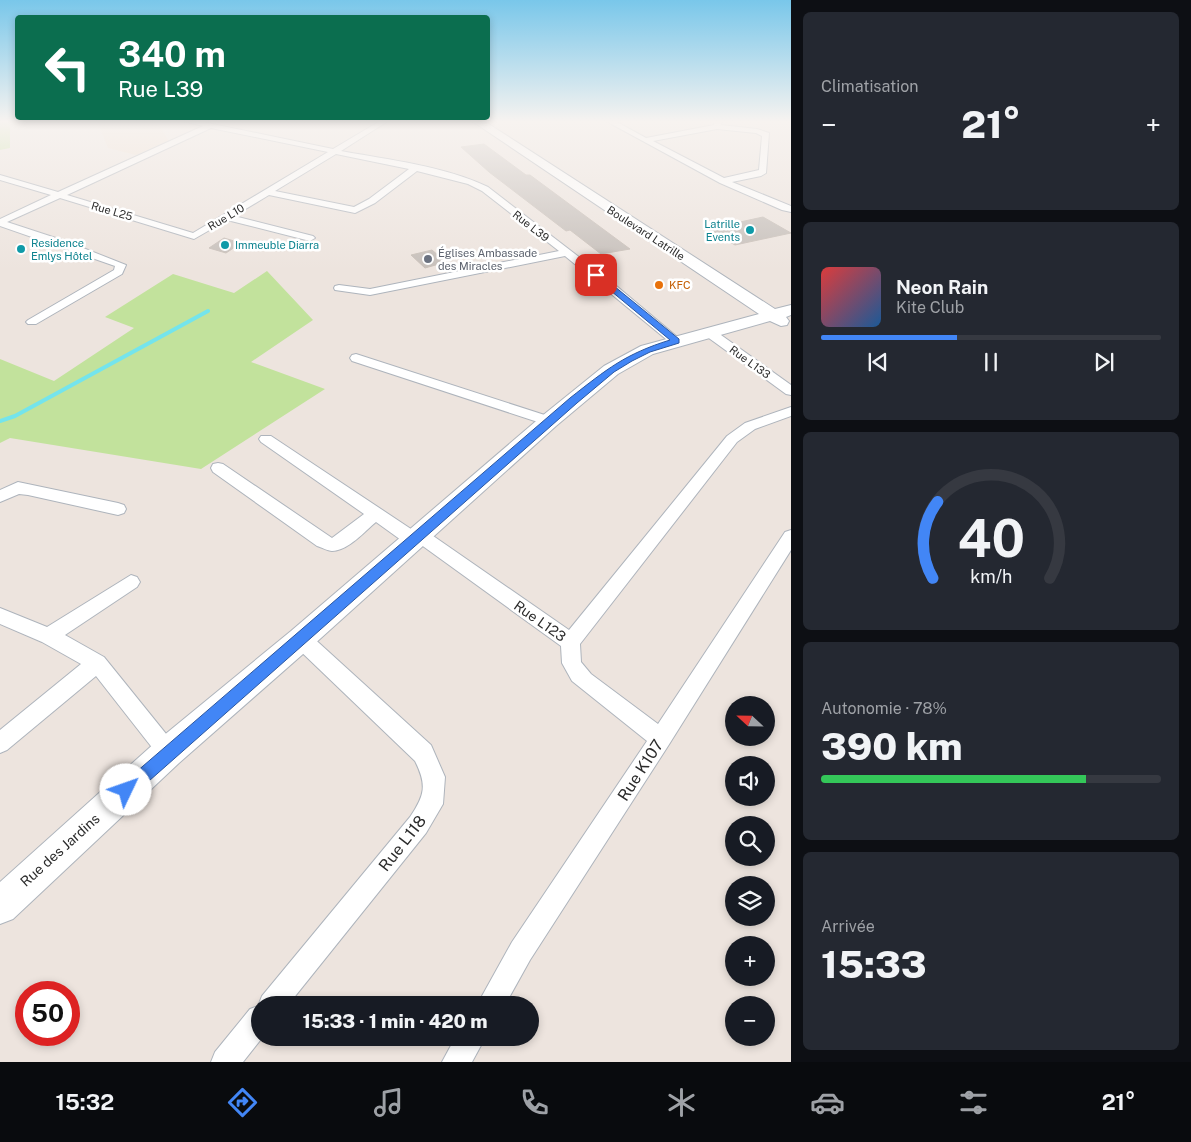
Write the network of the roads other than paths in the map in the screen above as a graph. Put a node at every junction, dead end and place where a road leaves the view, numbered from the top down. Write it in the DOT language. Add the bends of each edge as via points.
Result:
graph roads {
  1 [pos="111,171"];
  2 [pos="303,171"];
  3 [pos="413,171"];
  4 [pos="427,171"];
  5 [pos="552,171"];
  6 [pos="567,171"];
  7 [pos="704,171"];
  8 [pos="763,171"];
  9 [pos="0,176"];
  10 [pos="724,181"];
  11 [pos="268,192"];
  12 [pos="57,195"];
  13 [pos="791,209"];
  14 [pos="226,217"];
  15 [pos="0,223"];
  16 [pos="10,227"];
  17 [pos="0,231"];
  18 [pos="194,236"];
  19 [pos="310,238"];
  20 [pos="566,253"];
  21 [pos="339,288"];
  22 [pos="791,315"];
  23 [pos="773,316"];
  24 [pos="32,322"];
  25 [pos="710,333"];
  26 [pos="676,341"];
  27 [pos="356,358"];
  28 [pos="791,391"];
  29 [pos="791,411"];
  30 [pos="549,421"];
  31 [pos="266,439"];
  32 [pos="218,468"];
  33 [pos="0,496"];
  34 [pos="118,509"];
  35 [pos="375,514"];
  36 [pos="791,536"];
  37 [pos="417,538"];
  38 [pos="131,582"];
  39 [pos="0,616"];
  40 [pos="49,636"];
  41 [pos="301,639"];
  42 [pos="571,642"];
  43 [pos="97,663"];
  44 [pos="661,739"];
  45 [pos="0,742"];
  46 [pos="168,752"];
  47 [pos="0,906"];
  48 [pos="278,996"];
  49 [pos="495,996"];
  50 [pos="251,1030"];
  51 [pos="466,1046"];
  52 [pos="225,1062"];
  53 [pos="456,1062"];
  1 -- 12 [label="street"];
  2 -- 11 [label="street, Rue L10"];
  3 -- 11 [label="street" via="355,210"];
  4 -- 20 [label="street, Rue L39" via="484,189"];
  5 -- 23 [label="main road, Boulevard Latrille"];
  6 -- 22 [label="main road, Boulevard Latrille"];
  7 -- 10 [label="street"];
  8 -- 10 [label="street"];
  9 -- 12 [label="street, Rue L25"];
  10 -- 13 [label="street"];
  11 -- 14 [label="street, Rue L10"];
  12 -- 15 [label="street"];
  12 -- 18 [label="street, Rue L25"];
  14 -- 18 [label="street, Rue L10"];
  14 -- 19 [label="street"];
  15 -- 16 [label="street"];
  16 -- 17 [label="street"];
  16 -- 24 [label="street" via="122,265 118,272"];
  20 -- 21 [label="street" via="377,290 361,292"];
  20 -- 26 [label="street, Rue L39"];
  22 -- 23 [label="main road, Boulevard Latrille"];
  23 -- 25 [label="main road, Rue des Jardins"];
  25 -- 26 [label="main road, Rue des Jardins"];
  25 -- 28 [label="street, Rue L133"];
  26 -- 30 [label="main road, Rue des Jardins" via="647,350 611,370"];
  27 -- 30 [label="street"];
  29 -- 42 [label="street" via="750,426 732,438"];
  30 -- 37 [label="main road, Rue des Jardins"];
  31 -- 35 [label="street, Rue L123"];
  32 -- 35 [label="street" via="332,545"];
  33 -- 34 [label="street" via="18,488 28,489"];
  35 -- 37 [label="street, Rue L123"];
  36 -- 44 [label="street, Rue K107"];
  37 -- 41 [label="main road, Rue des Jardins"];
  37 -- 42 [label="street, Rue L123"];
  38 -- 40 [label="street"];
  39 -- 40 [label="street"];
  40 -- 43 [label="street"];
  41 -- 46 [label="main road, Rue des Jardins"];
  41 -- 48 [label="street, Rue L118" via="424,752 434,777 432,804 418,825"];
  42 -- 44 [label="street, Rue L123" via="570,660 574,671"];
  43 -- 45 [label="street"];
  43 -- 46 [label="street"];
  44 -- 49 [label="street, Rue K107"];
  46 -- 47 [label="main road, Rue des Jardins"];
  50 -- 52 [label="street"];
  51 -- 53 [label="street"];
}
